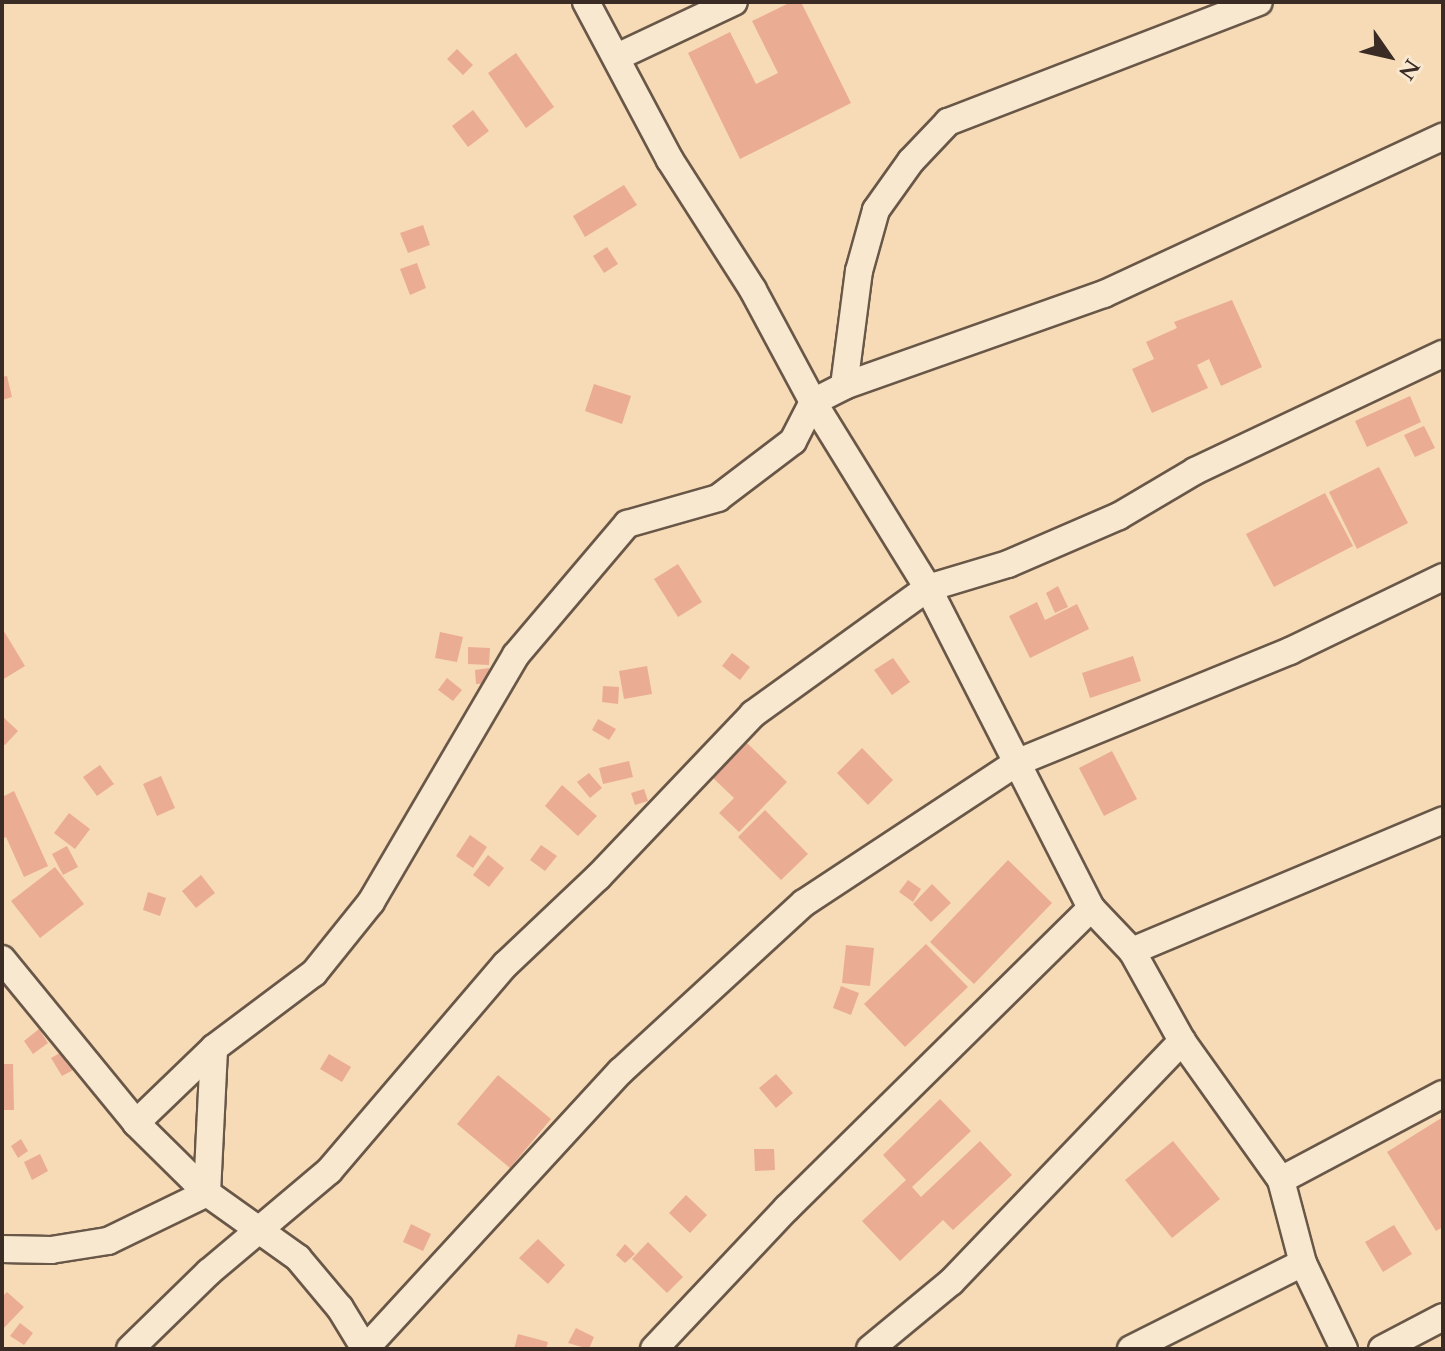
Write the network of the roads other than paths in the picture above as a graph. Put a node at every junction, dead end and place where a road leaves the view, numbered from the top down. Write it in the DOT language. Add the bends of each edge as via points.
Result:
graph roads {
  1 [pos="586,2"];
  2 [pos="734,2"];
  3 [pos="1259,2"];
  4 [pos="617,57"];
  5 [pos="1443,137"];
  6 [pos="1443,354"];
  7 [pos="844,386"];
  8 [pos="813,402"];
  9 [pos="1443,577"];
  10 [pos="928,588"];
  11 [pos="1018,762"];
  12 [pos="1443,820"];
  13 [pos="1091,908"];
  14 [pos="1132,951"];
  15 [pos="4,965"];
  16 [pos="1182,1041"];
  17 [pos="214,1048"];
  18 [pos="1443,1094"];
  19 [pos="136,1123"];
  20 [pos="1281,1180"];
  21 [pos="207,1193"];
  22 [pos="263,1229"];
  23 [pos="2,1249"];
  24 [pos="1303,1263"];
  25 [pos="1443,1317"];
  26 [pos="130,1349"];
  27 [pos="365,1349"];
  28 [pos="654,1349"];
  29 [pos="870,1349"];
  30 [pos="1131,1349"];
  31 [pos="1344,1349"];
  32 [pos="1382,1349"];
  1 -- 4 [label="street"];
  2 -- 4 [label="street"];
  3 -- 7 [label="street" via="948,122 876,210 859,271"];
  4 -- 8 [label="street" via="670,160 753,290"];
  5 -- 7 [label="street" via="1104,294"];
  6 -- 10 [label="street" via="1195,471 1119,516 1008,564"];
  7 -- 8 [label="street"];
  8 -- 10 [label="street"];
  8 -- 17 [label="street" via="793,441 718,498 627,524 516,655 371,902 314,973"];
  9 -- 11 [label="street" via="1290,651"];
  10 -- 11 [label="street"];
  10 -- 22 [label="street" via="753,714 598,877 506,964 329,1171"];
  11 -- 13 [label="street"];
  11 -- 27 [label="street" via="804,903 621,1071"];
  12 -- 14 [label="street"];
  13 -- 14 [label="street"];
  13 -- 28 [label="street" via="787,1208"];
  14 -- 16 [label="street"];
  15 -- 19 [label="street"];
  16 -- 20 [label="street"];
  16 -- 29 [label="street" via="951,1282"];
  17 -- 19 [label="street"];
  17 -- 21 [label="street"];
  18 -- 20 [label="street"];
  19 -- 21 [label="street"];
  20 -- 24 [label="street"];
  21 -- 22 [label="street"];
  21 -- 23 [label="street" via="108,1241 51,1250"];
  22 -- 26 [label="street" via="209,1272"];
  22 -- 27 [label="street" via="298,1258 340,1308"];
  24 -- 30 [label="street"];
  24 -- 31 [label="street"];
  25 -- 32 [label="street"];
}
